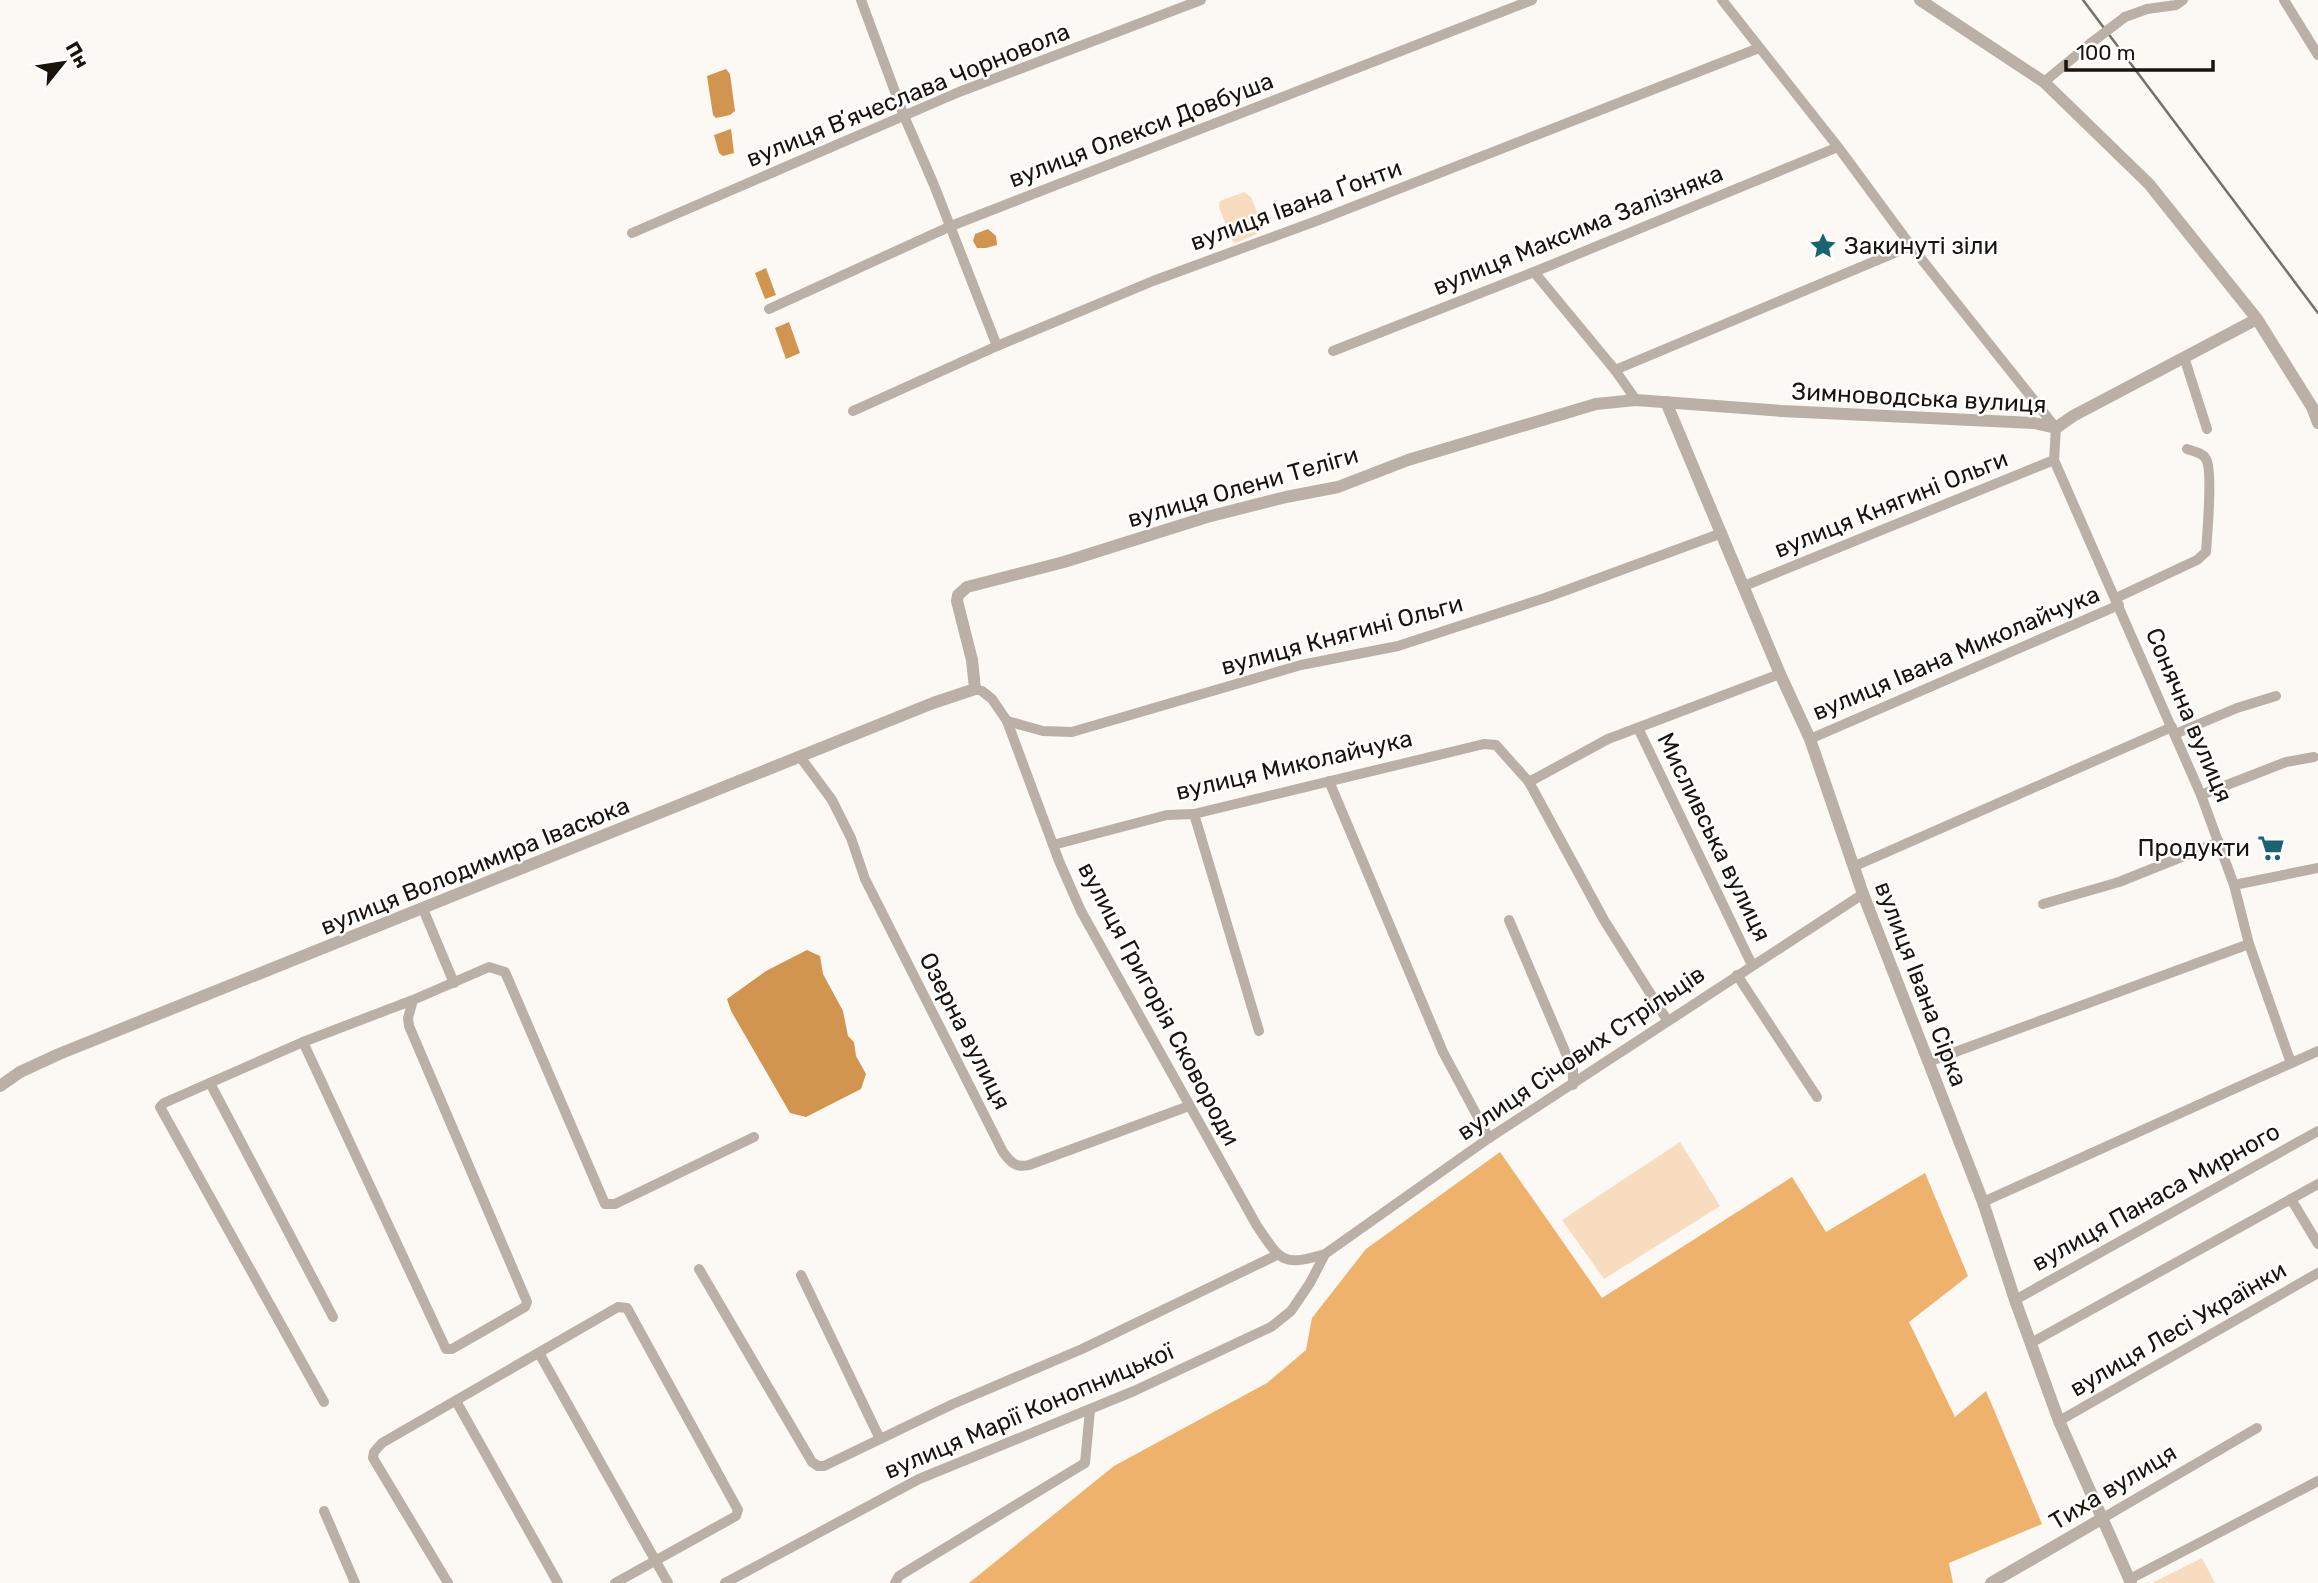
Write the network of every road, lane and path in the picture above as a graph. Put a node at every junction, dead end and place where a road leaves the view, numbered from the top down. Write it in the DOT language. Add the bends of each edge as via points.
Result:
graph roads {
  1 [pos="861,0"];
  2 [pos="1201,0"];
  3 [pos="1531,0"];
  4 [pos="1722,0"];
  5 [pos="1920,0"];
  6 [pos="2183,0"];
  7 [pos="2284,0"];
  8 [pos="1759,48"];
  9 [pos="2318,55"];
  10 [pos="2044,82"];
  11 [pos="904,116"];
  12 [pos="1838,147"];
  13 [pos="951,226"];
  14 [pos="632,233"];
  15 [pos="1911,246"];
  16 [pos="1534,272"];
  17 [pos="769,309"];
  18 [pos="2255,316"];
  19 [pos="997,346"];
  20 [pos="1333,351"];
  21 [pos="2184,357"];
  22 [pos="1615,370"];
  23 [pos="1636,400"];
  24 [pos="1666,402"];
  25 [pos="853,411"];
  26 [pos="2318,423"];
  27 [pos="2056,428"];
  28 [pos="2207,429"];
  29 [pos="2187,449"];
  30 [pos="2054,460"];
  31 [pos="1722,533"];
  32 [pos="1744,586"];
  33 [pos="2118,601"];
  34 [pos="1780,674"];
  35 [pos="972,690"];
  36 [pos="2276,696"];
  37 [pos="1007,720"];
  38 [pos="1638,728"];
  39 [pos="2174,731"];
  40 [pos="1810,739"];
  41 [pos="2314,757"];
  42 [pos="801,758"];
  43 [pos="1329,781"];
  44 [pos="1529,782"];
  45 [pos="2201,795"];
  46 [pos="1194,814"];
  47 [pos="2219,842"];
  48 [pos="1053,845"];
  49 [pos="1855,866"];
  50 [pos="2318,868"];
  51 [pos="2234,885"];
  52 [pos="1863,894"];
  53 [pos="2043,904"];
  54 [pos="424,909"];
  55 [pos="1509,920"];
  56 [pos="2249,944"];
  57 [pos="1752,965"];
  58 [pos="1737,975"];
  59 [pos="454,983"];
  60 [pos="413,1000"];
  61 [pos="1667,1020"];
  62 [pos="1259,1031"];
  63 [pos="303,1042"];
  64 [pos="2318,1051"];
  65 [pos="1928,1062"];
  66 [pos="2291,1063"];
  67 [pos="210,1083"];
  68 [pos="1573,1085"];
  69 [pos="0,1086"];
  70 [pos="1818,1097"];
  71 [pos="1185,1107"];
  72 [pos="2318,1131"];
  73 [pos="754,1137"];
  74 [pos="1489,1138"];
  75 [pos="2318,1184"];
  76 [pos="2291,1199"];
  77 [pos="1983,1202"];
  78 [pos="2318,1244"];
  79 [pos="1325,1254"];
  80 [pos="1277,1255"];
  81 [pos="699,1269"];
  82 [pos="2318,1273"];
  83 [pos="802,1275"];
  84 [pos="2015,1300"];
  85 [pos="333,1317"];
  86 [pos="2031,1343"];
  87 [pos="539,1353"];
  88 [pos="456,1401"];
  89 [pos="324,1402"];
  90 [pos="1090,1410"];
  91 [pos="2059,1421"];
  92 [pos="2257,1428"];
  93 [pos="880,1439"];
  94 [pos="2318,1481"];
  95 [pos="324,1511"];
  96 [pos="2104,1518"];
  97 [pos="655,1561"];
  98 [pos="2130,1581"];
  99 [pos="355,1583"];
  100 [pos="448,1583"];
  101 [pos="558,1583"];
  102 [pos="615,1583"];
  103 [pos="668,1583"];
  104 [pos="726,1583"];
  105 [pos="895,1583"];
  106 [pos="1991,1583"];
  1 -- 11 [label="street"];
  2 -- 11 [label="street, вулиця Вʼячеслава Чорновола"];
  3 -- 13 [label="street, вулиця Олекси Довбуша"];
  4 -- 8 [label="street"];
  5 -- 10 [label="street"];
  6 -- 10 [label="street, bridge" via="2125,17"];
  7 -- 9 [label="street"];
  8 -- 12 [label="street"];
  8 -- 19 [label="street, вулиця Івана Ґонти" via="1153,281"];
  10 -- 18 [label="street" via="2149,184"];
  11 -- 13 [label="street"];
  11 -- 14 [label="street, вулиця Вʼячеслава Чорновола"];
  12 -- 15 [label="street"];
  12 -- 16 [label="street, вулиця Максима Залізняка"];
  13 -- 17 [label="street, вулиця Олекси Довбуша"];
  13 -- 19 [label="street"];
  15 -- 22 [label="street"];
  15 -- 27 [label="street"];
  16 -- 20 [label="street, вулиця Максима Залізняка"];
  16 -- 22 [label="street"];
  18 -- 21 [label="street, Зимноводська вулиця"];
  18 -- 26 [label="street"];
  19 -- 25 [label="street, вулиця Івана Ґонти"];
  21 -- 27 [label="street, Зимноводська вулиця"];
  21 -- 28 [label="street"];
  22 -- 23 [label="street"];
  23 -- 24 [label="street, Зимноводська вулиця"];
  23 -- 35 [label="street, вулиця Олени Теліги" via="1595,404 1390,465 1338,487 1207,517 967,587 957,601 974,669"];
  24 -- 27 [label="street, Зимноводська вулиця" via="2034,423"];
  24 -- 31 [label="street, вулиця Івана Сірка"];
  27 -- 30 [label="street, Сонячна вулиця"];
  29 -- 33 [label="street, вулиця Івана Миколайчука" via="2207,460 2210,513 2206,552"];
  30 -- 32 [label="street, вулиця Княгині Ольги"];
  30 -- 33 [label="street, Сонячна вулиця"];
  31 -- 32 [label="street, вулиця Івана Сірка"];
  31 -- 37 [label="street, вулиця Княгині Ольги" via="1398,646 1301,665 1072,732 1043,731"];
  32 -- 34 [label="street, вулиця Івана Сірка"];
  33 -- 39 [label="street, Сонячна вулиця"];
  33 -- 40 [label="street, вулиця Івана Миколайчука"];
  34 -- 38 [label="street"];
  34 -- 40 [label="street, вулиця Івана Сірка"];
  35 -- 37 [label="street, вулиця Григорія Сковороди" via="992,699"];
  35 -- 42 [label="street, вулиця Володимира Івасюка"];
  36 -- 39 [label="street"];
  37 -- 48 [label="street, вулиця Григорія Сковороди"];
  38 -- 44 [label="street"];
  38 -- 57 [label="street, Мисливська вулиця"];
  39 -- 45 [label="street, Сонячна вулиця"];
  39 -- 49 [label="street"];
  40 -- 49 [label="street, вулиця Івана Сірка"];
  41 -- 45 [label="street" via="2286,762"];
  42 -- 54 [label="street, вулиця Володимира Івасюка"];
  42 -- 71 [label="street, Озерна вулиця" via="832,800 865,879 1010,1162 1029,1165"];
  43 -- 44 [label="street, вулиця Миколайчука" via="1484,744 1496,745"];
  43 -- 46 [label="street, вулиця Миколайчука"];
  43 -- 74 [label="street" via="1443,1052"];
  44 -- 61 [label="street, вулиця Миколайчука" via="1604,920"];
  45 -- 47 [label="street, Сонячна вулиця"];
  46 -- 48 [label="street, вулиця Миколайчука" via="1167,815"];
  46 -- 62 [label="street"];
  47 -- 51 [label="street, Сонячна вулиця"];
  47 -- 53 [label="street" via="2119,882"];
  48 -- 71 [label="street, вулиця Григорія Сковороди" via="1081,911"];
  49 -- 52 [label="street, вулиця Івана Сірка"];
  50 -- 51 [label="street"];
  51 -- 56 [label="street, Сонячна вулиця"];
  52 -- 57 [label="street, вулиця Січових Стрільців"];
  52 -- 65 [label="street, вулиця Івана Сірка"];
  54 -- 59 [label="street"];
  54 -- 69 [label="street, вулиця Володимира Івасюка" via="59,1054"];
  55 -- 68 [label="street" via="1573,1070"];
  56 -- 65 [label="street"];
  56 -- 66 [label="street, Сонячна вулиця"];
  57 -- 58 [label="street, вулиця Січових Стрільців"];
  58 -- 61 [label="street, вулиця Січових Стрільців"];
  58 -- 70 [label="street, Мисливська вулиця"];
  59 -- 60 [label="street"];
  59 -- 73 [label="street" via="489,967 505,972 606,1204 615,1204"];
  60 -- 63 [label="street"];
  60 -- 63 [label="street" via="409,1026 527,1302 452,1349 442,1345"];
  61 -- 68 [label="street, вулиця Січових Стрільців"];
  63 -- 67 [label="street"];
  64 -- 66 [label="street"];
  65 -- 77 [label="street, вулиця Івана Сірка"];
  66 -- 77 [label="street"];
  67 -- 85 [label="street"];
  67 -- 89 [label="street" via="164,1103 161,1111"];
  68 -- 74 [label="street, вулиця Січових Стрільців"];
  71 -- 80 [label="street, вулиця Григорія Сковороди"];
  72 -- 84 [label="street, вулиця Панаса Мирного"];
  74 -- 79 [label="street, вулиця Січових Стрільців"];
  75 -- 76 [label="street"];
  76 -- 78 [label="street"];
  76 -- 86 [label="street"];
  77 -- 84 [label="street, вулиця Івана Сірка"];
  79 -- 80 [label="street" via="1289,1261"];
  79 -- 90 [label="street, вулиця Марії Конопницької" via="1291,1311 1278,1322"];
  80 -- 93 [label="street"];
  81 -- 93 [label="street" via="812,1462 824,1466"];
  82 -- 91 [label="street, вулиця Лесі Українки"];
  83 -- 93 [label="street"];
  84 -- 86 [label="street, вулиця Івана Сірка"];
  86 -- 91 [label="street, вулиця Івана Сірка"];
  87 -- 88 [label="street"];
  87 -- 97 [label="street"];
  87 -- 97 [label="street" via="618,1307 627,1308 738,1510 736,1516"];
  88 -- 100 [label="street" via="373,1452"];
  88 -- 101 [label="street"];
  90 -- 104 [label="street, вулиця Марії Конопницької" via="919,1479"];
  90 -- 105 [label="street" via="1085,1462 899,1576"];
  91 -- 96 [label="street, вулиця Івана Сірка"];
  92 -- 96 [label="street, Тиха вулиця"];
  94 -- 98 [label="street"];
  95 -- 99 [label="street"];
  96 -- 98 [label="street, вулиця Івана Сірка"];
  96 -- 106 [label="street, Тиха вулиця"];
  97 -- 102 [label="street"];
  97 -- 103 [label="street"];
}
